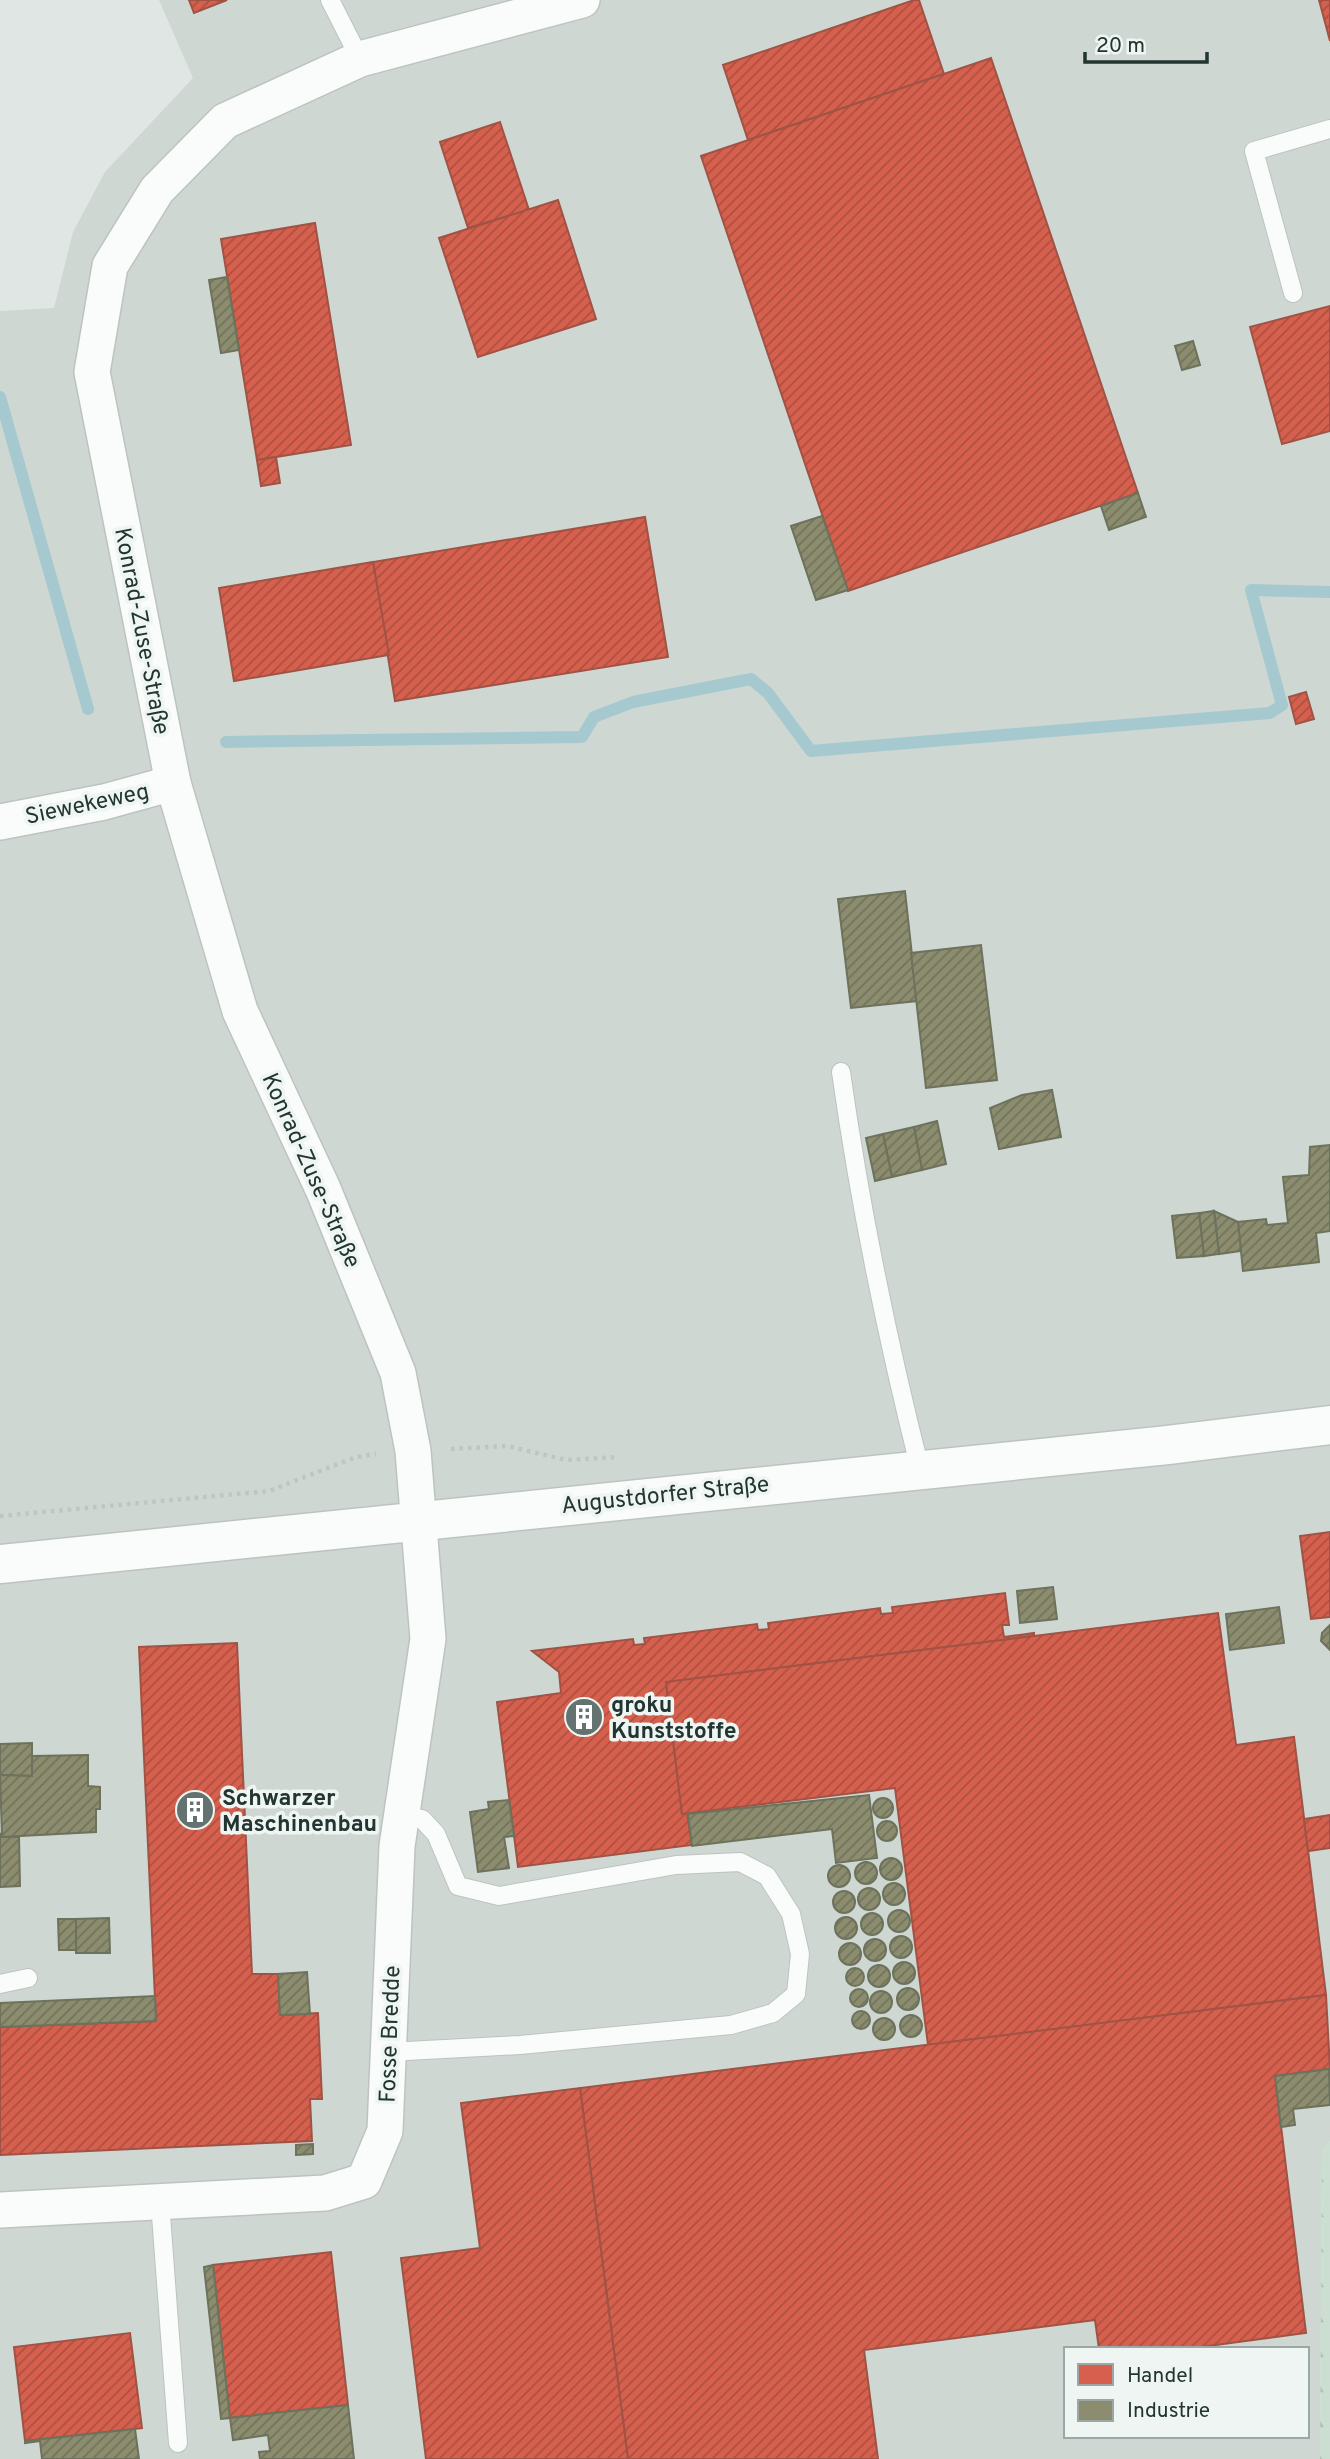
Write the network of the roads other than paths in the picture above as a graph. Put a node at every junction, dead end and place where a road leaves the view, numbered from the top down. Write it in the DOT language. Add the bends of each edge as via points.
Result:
graph roads {
  1 [pos="330,0"];
  2 [pos="561,3"];
  3 [pos="360,59"];
  4 [pos="1330,130"];
  5 [pos="1293,293"];
  6 [pos="173,783"];
  7 [pos="0,822"];
  8 [pos="842,1072"];
  9 [pos="1330,1425"];
  10 [pos="920,1469"];
  11 [pos="417,1519"];
  12 [pos="0,1564"];
  13 [pos="401,1815"];
  14 [pos="28,1978"];
  15 [pos="0,1984"];
  16 [pos="388,2052"];
  17 [pos="160,2202"];
  18 [pos="0,2210"];
  19 [pos="178,2443"];
  1 -- 3 [label="lane"];
  2 -- 3 [label="street, Konrad-Zuse-Straße"];
  3 -- 6 [label="street, Konrad-Zuse-Straße" via="225,121 157,190 110,266 92,372"];
  4 -- 5 [label="lane" via="1254,151"];
  6 -- 7 [label="street, Siewekeweg"];
  6 -- 11 [label="street, Konrad-Zuse-Straße" via="240,1011 323,1189 398,1373 413,1451"];
  8 -- 10 [label="lane" via="863,1214 892,1360"];
  9 -- 10 [label="main road, Augustdorfer Straße"];
  10 -- 11 [label="main road, Augustdorfer Straße"];
  11 -- 12 [label="main road, Augustdorfer Straße"];
  11 -- 13 [label="street, Fosse Bredde" via="428,1639"];
  13 -- 16 [label="street, Fosse Bredde"];
  13 -- 16 [label="lane" via="422,1819 436,1834 458,1886 499,1896 676,1865 740,1862 767,1876 790,1914 800,1954 796,1994 773,2014 731,2025"];
  14 -- 15 [label="lane"];
  16 -- 17 [label="street, Fosse Bredde" via="385,2131 364,2181 326,2193"];
  17 -- 18 [label="street, Fosse Bredde"];
  17 -- 19 [label="lane"];
}
